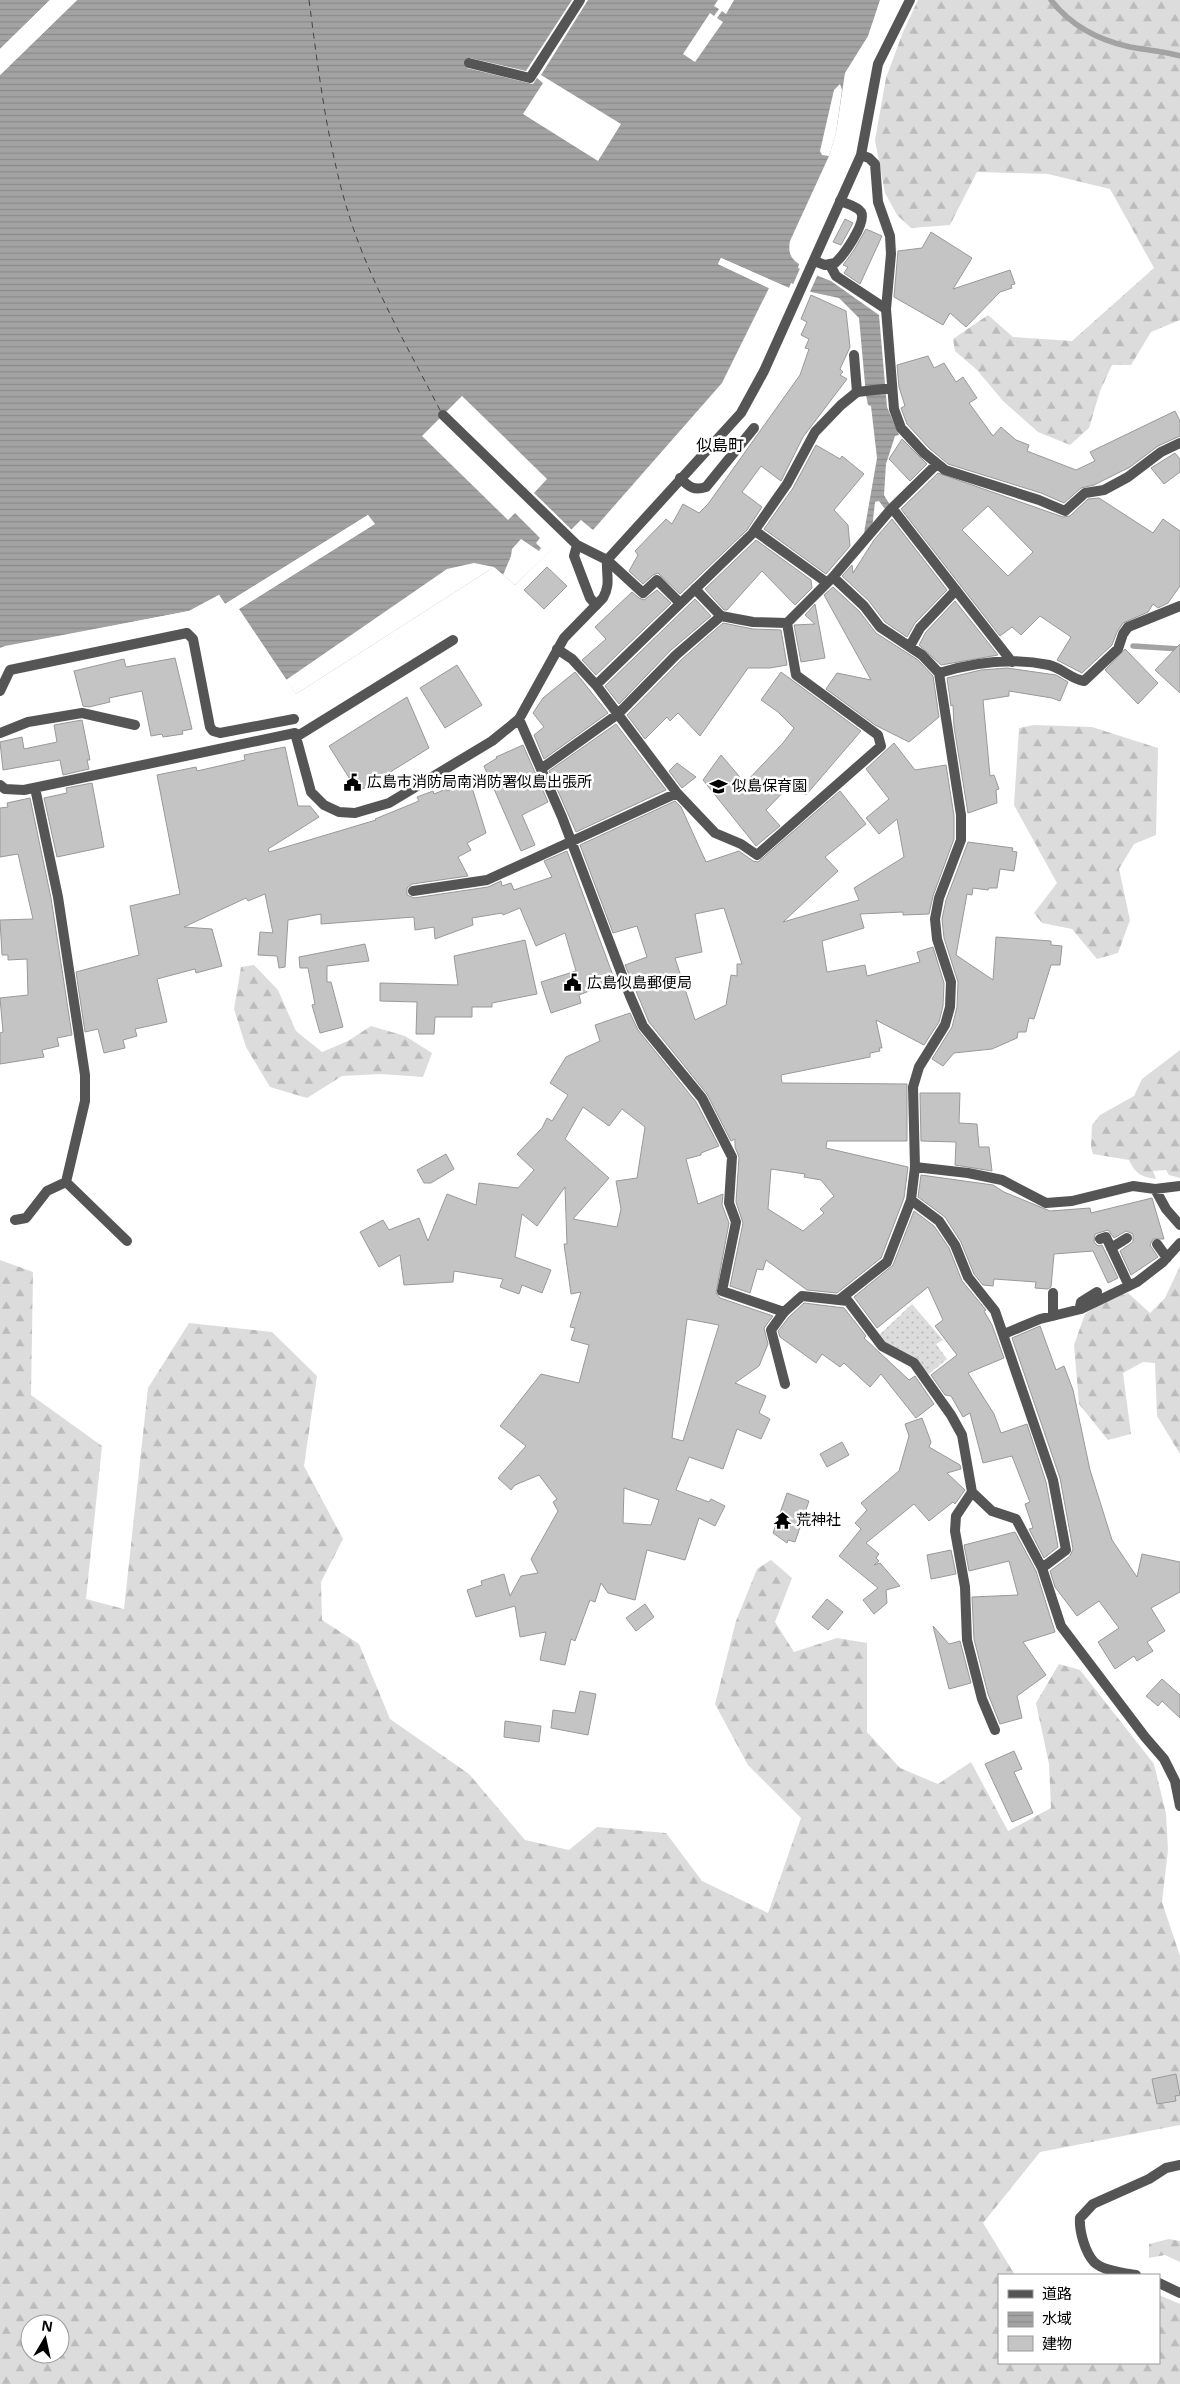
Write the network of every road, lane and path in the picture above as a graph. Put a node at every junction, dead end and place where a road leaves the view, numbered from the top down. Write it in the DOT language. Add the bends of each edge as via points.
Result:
graph roads {
  1 [pos="580,0"];
  2 [pos="910,0"];
  3 [pos="469,63"];
  4 [pos="861,155"];
  5 [pos="840,201"];
  6 [pos="812,265"];
  7 [pos="830,265"];
  8 [pos="886,308"];
  9 [pos="854,355"];
  10 [pos="889,388"];
  11 [pos="860,391"];
  12 [pos="443,415"];
  13 [pos="754,428"];
  14 [pos="1180,443"];
  15 [pos="937,464"];
  16 [pos="680,478"];
  17 [pos="892,508"];
  18 [pos="754,531"];
  19 [pos="577,544"];
  20 [pos="607,560"];
  21 [pos="829,580"];
  22 [pos="695,589"];
  23 [pos="956,590"];
  24 [pos="680,604"];
  25 [pos="596,605"];
  26 [pos="1180,606"];
  27 [pos="721,616"];
  28 [pos="787,623"];
  29 [pos="453,640"];
  30 [pos="910,646"];
  31 [pos="557,649"];
  32 [pos="1012,662"];
  33 [pos="939,673"];
  34 [pos="596,686"];
  35 [pos="0,691"];
  36 [pos="618,714"];
  37 [pos="519,718"];
  38 [pos="294,720"];
  39 [pos="135,725"];
  40 [pos="0,733"];
  41 [pos="296,737"];
  42 [pos="541,769"];
  43 [pos="0,785"];
  44 [pos="35,788"];
  45 [pos="677,793"];
  46 [pos="571,840"];
  47 [pos="413,890"];
  48 [pos="915,1167"];
  49 [pos="66,1182"];
  50 [pos="1180,1186"];
  51 [pos="1155,1189"];
  52 [pos="911,1200"];
  53 [pos="15,1220"];
  54 [pos="1180,1225"];
  55 [pos="1127,1238"];
  56 [pos="1100,1239"];
  57 [pos="127,1241"];
  58 [pos="1180,1243"];
  59 [pos="1157,1244"];
  60 [pos="1111,1248"];
  61 [pos="1167,1258"];
  62 [pos="1129,1286"];
  63 [pos="1097,1292"];
  64 [pos="1053,1293"];
  65 [pos="839,1300"];
  66 [pos="1080,1310"];
  67 [pos="784,1312"];
  68 [pos="1053,1316"];
  69 [pos="1004,1334"];
  70 [pos="785,1384"];
  71 [pos="972,1492"];
  72 [pos="1042,1568"];
  73 [pos="995,1730"];
  74 [pos="1180,1806"];
  75 [pos="1180,2165"];
  76 [pos="1130,2274"];
  77 [pos="1160,2283"];
  78 [pos="1180,2293"];
  1 -- 3 [label="street" via="530,78"];
  2 -- 4 [label="street" via="878,64"];
  4 -- 5 [label="street"];
  4 -- 8 [label="street" via="870,158 874,164 878,202 890,236"];
  5 -- 6 [label="street"];
  5 -- 7 [label="street" via="859,210 862,221 839,260"];
  6 -- 7 [label="street"];
  6 -- 16 [label="street" via="766,368 741,413"];
  7 -- 8 [label="street" via="836,276"];
  8 -- 10 [label="street"];
  9 -- 11 [label="street"];
  10 -- 11 [label="street"];
  10 -- 15 [label="street" via="902,428"];
  11 -- 18 [label="street" via="815,432 787,484"];
  12 -- 19 [label="street"];
  13 -- 16 [label="street" via="706,487 689,487"];
  14 -- 15 [label="street" via="1104,490 1084,493 1065,511 945,470"];
  15 -- 17 [label="street"];
  16 -- 20 [label="street"];
  17 -- 21 [label="street"];
  17 -- 23 [label="street"];
  18 -- 21 [label="street"];
  18 -- 22 [label="street"];
  19 -- 20 [label="street"];
  19 -- 25 [label="street" via="574,556 590,598"];
  20 -- 24 [label="street" via="643,593 657,580"];
  20 -- 25 [label="street" via="608,590"];
  21 -- 28 [label="street"];
  21 -- 30 [label="street" via="864,606 880,627"];
  22 -- 24 [label="street"];
  22 -- 27 [label="street"];
  23 -- 30 [label="street" via="920,628"];
  23 -- 32 [label="street"];
  24 -- 34 [label="street"];
  25 -- 31 [label="street"];
  26 -- 32 [label="street" via="1128,627 1118,649 1084,681 1051,666"];
  27 -- 28 [label="street" via="753,622"];
  27 -- 36 [label="street" via="676,655"];
  28 -- 45 [label="street" via="796,675 878,735 881,746 757,855 715,833"];
  29 -- 41 [label="street"];
  30 -- 33 [label="street"];
  31 -- 34 [label="street" via="572,659"];
  31 -- 37 [label="street"];
  32 -- 33 [label="street" via="970,664"];
  33 -- 48 [label="street" via="961,815 961,840 939,898 935,919 937,938 951,982 950,1007 945,1025 919,1067 913,1086"];
  34 -- 36 [label="street"];
  35 -- 38 [label="street" via="10,670 187,633 193,639 213,731 220,734"];
  36 -- 42 [label="street"];
  36 -- 45 [label="street"];
  37 -- 41 [label="street" via="492,741 389,803 355,813 339,812 324,805 311,792"];
  37 -- 42 [label="street"];
  39 -- 40 [label="street" via="82,713 28,722"];
  41 -- 44 [label="street" via="295,733"];
  42 -- 46 [label="street"];
  43 -- 44 [label="street" via="5,789"];
  44 -- 49 [label="street" via="58,897 85,1075 85,1101"];
  45 -- 46 [label="street"];
  46 -- 47 [label="street" via="487,880"];
  46 -- 67 [label="street" via="643,1026 702,1098 732,1157 729,1203 736,1222 722,1291"];
  48 -- 51 [label="street" via="1002,1180 1046,1203 1072,1201 1133,1186"];
  48 -- 52 [label="street"];
  49 -- 53 [label="street" via="47,1191 26,1218"];
  49 -- 57 [label="street"];
  50 -- 51 [label="street"];
  51 -- 54 [label="street"];
  52 -- 65 [label="street" via="887,1262"];
  52 -- 69 [label="street" via="938,1221 955,1245 968,1277 995,1312"];
  55 -- 60 [label="street"];
  56 -- 60 [label="street" via="1106,1237"];
  58 -- 61 [label="street"];
  59 -- 61 [label="street"];
  60 -- 62 [label="street"];
  61 -- 62 [label="street"];
  62 -- 66 [label="street"];
  63 -- 66 [label="street" via="1081,1302"];
  64 -- 68 [label="street"];
  65 -- 67 [label="street" via="802,1296"];
  65 -- 71 [label="street" via="848,1301 882,1346 914,1363 951,1415 962,1435"];
  66 -- 68 [label="street"];
  67 -- 70 [label="street" via="771,1330"];
  68 -- 69 [label="street"];
  69 -- 72 [label="street" via="1053,1480 1066,1550"];
  71 -- 72 [label="street" via="992,1511 1016,1519"];
  71 -- 73 [label="street" via="956,1516 955,1531 965,1587 967,1640 982,1699"];
  72 -- 74 [label="street" via="1061,1626 1164,1759 1175,1781"];
  75 -- 76 [label="street" via="1166,2168 1093,2204 1080,2218 1079,2232 1095,2262"];
  77 -- 78 [label="street"];
}
